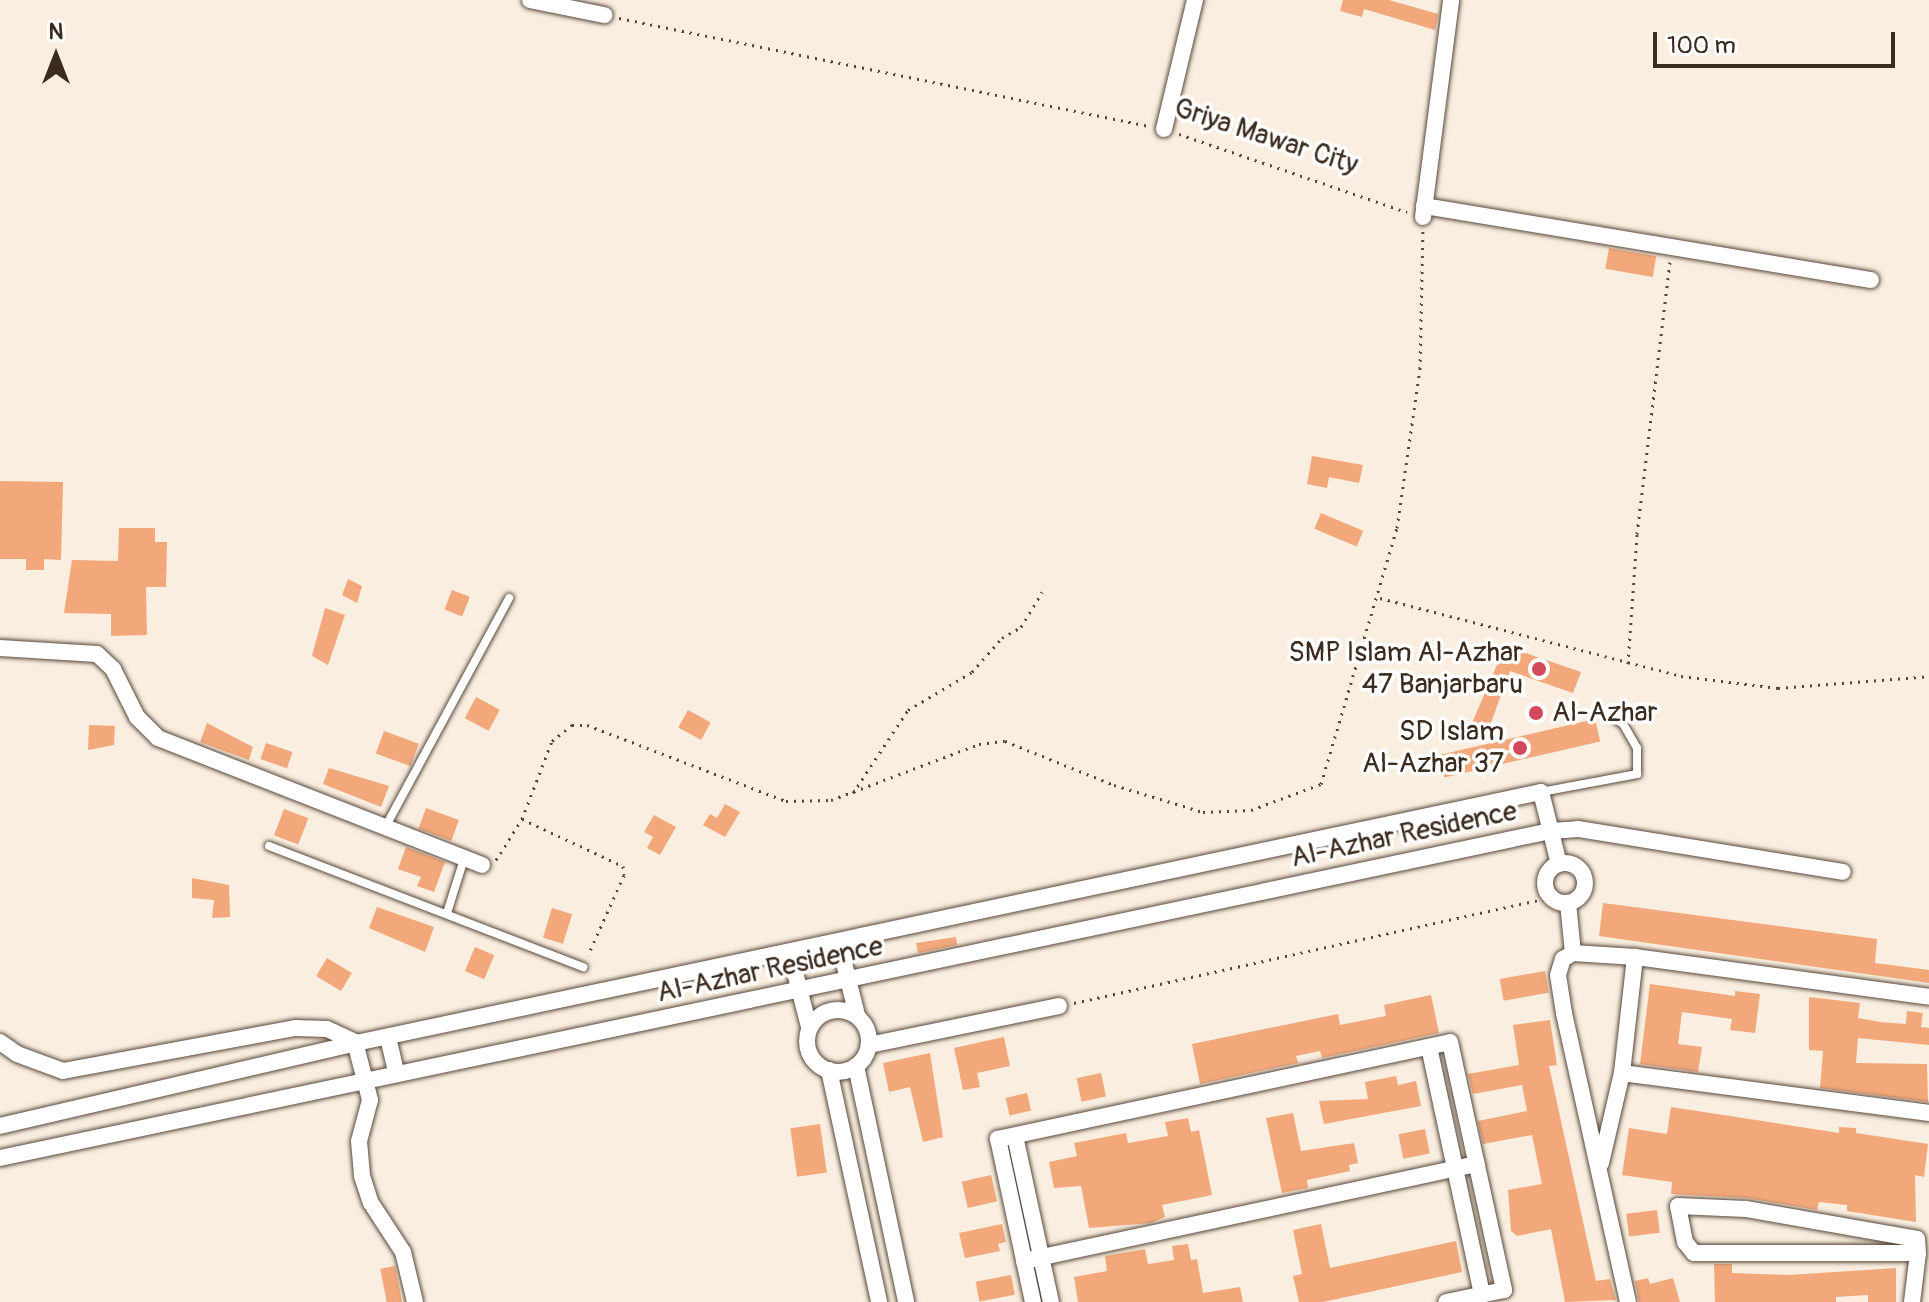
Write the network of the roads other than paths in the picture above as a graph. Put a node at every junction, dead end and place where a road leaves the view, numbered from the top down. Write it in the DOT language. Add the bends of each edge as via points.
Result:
graph roads {
  1 [pos="530,0"];
  2 [pos="1195,0"];
  3 [pos="1448,1"];
  4 [pos="604,15"];
  5 [pos="1164,129"];
  6 [pos="1871,280"];
  7 [pos="509,598"];
  8 [pos="0,648"];
  9 [pos="1607,713"];
  10 [pos="1541,792"];
  11 [pos="387,824"];
  12 [pos="1551,831"];
  13 [pos="269,846"];
  14 [pos="464,859"];
  15 [pos="1559,864"];
  16 [pos="482,865"];
  17 [pos="1843,872"];
  18 [pos="1568,903"];
  19 [pos="447,913"];
  20 [pos="839,943"];
  21 [pos="790,953"];
  22 [pos="1573,953"];
  23 [pos="1635,957"];
  24 [pos="583,967"];
  25 [pos="848,981"];
  26 [pos="800,992"];
  27 [pos="1929,997"];
  28 [pos="1059,1006"];
  29 [pos="857,1015"];
  30 [pos="809,1027"];
  31 [pos="388,1037"];
  32 [pos="0,1042"];
  33 [pos="356,1043"];
  34 [pos="869,1045"];
  35 [pos="1429,1047"];
  36 [pos="856,1066"];
  37 [pos="829,1070"];
  38 [pos="396,1071"];
  39 [pos="1622,1073"];
  40 [pos="367,1079"];
  41 [pos="1929,1113"];
  42 [pos="867,1116"];
  43 [pos="839,1122"];
  44 [pos="0,1126"];
  45 [pos="0,1158"];
  46 [pos="1477,1164"];
  47 [pos="1455,1169"];
  48 [pos="1599,1173"];
  49 [pos="1918,1253"];
  50 [pos="1033,1259"];
  51 [pos="1482,1294"];
  52 [pos="415,1302"];
  53 [pos="879,1302"];
  54 [pos="906,1302"];
  55 [pos="1033,1302"];
  56 [pos="1051,1302"];
  57 [pos="1446,1302"];
  58 [pos="1628,1302"];
  59 [pos="1912,1302"];
  1 -- 4 [label="street"];
  2 -- 5 [label="street"];
  3 -- 6 [label="street" via="1424,212"];
  7 -- 11 [label="lane"];
  8 -- 11 [label="street" via="97,654 113,669 137,717 158,738"];
  9 -- 10 [label="lane" via="1623,724 1637,748 1637,774"];
  10 -- 12 [label="street"];
  10 -- 20 [label="street, Al-Azhar Residence"];
  11 -- 14 [label="street"];
  12 -- 15 [label="street"];
  12 -- 17 [label="street, Al-Azhar Residence" via="1578,829"];
  12 -- 25 [label="street, Al-Azhar Residence"];
  13 -- 19 [label="lane"];
  14 -- 16 [label="street"];
  14 -- 19 [label="lane"];
  15 -- 18 [label="street" via="1545,881 1551,897"];
  15 -- 18 [label="street" via="1578,868 1585,879 1579,897"];
  18 -- 22 [label="street"];
  19 -- 24 [label="lane"];
  20 -- 21 [label="street, Al-Azhar Residence"];
  20 -- 25 [label="street"];
  21 -- 26 [label="street"];
  21 -- 31 [label="street, Al-Azhar Residence"];
  22 -- 23 [label="street"];
  22 -- 48 [label="street" via="1559,963 1558,975"];
  23 -- 27 [label="street"];
  23 -- 39 [label="street"];
  25 -- 26 [label="street, Al-Azhar Residence"];
  25 -- 29 [label="street"];
  26 -- 30 [label="street"];
  26 -- 38 [label="street, Al-Azhar Residence"];
  28 -- 34 [label="street"];
  29 -- 30 [label="street" via="830,1010"];
  29 -- 34 [label="street" via="867,1029"];
  30 -- 37 [label="street" via="811,1057"];
  31 -- 33 [label="street, Al-Azhar Residence"];
  31 -- 38 [label="street"];
  32 -- 33 [label="street" via="63,1071 295,1028 327,1029"];
  33 -- 40 [label="street"];
  33 -- 44 [label="street, Al-Azhar Residence"];
  34 -- 36 [label="street"];
  35 -- 46 [label="street" via="1450,1042"];
  35 -- 47 [label="street"];
  35 -- 50 [label="street" via="998,1139"];
  36 -- 37 [label="street" via="843,1072"];
  36 -- 42 [label="street"];
  37 -- 43 [label="street"];
  38 -- 40 [label="street, Al-Azhar Residence"];
  39 -- 41 [label="street"];
  39 -- 48 [label="street"];
  40 -- 45 [label="street, Al-Azhar Residence"];
  40 -- 52 [label="street" via="370,1107 359,1141 362,1176 371,1203 403,1252"];
  42 -- 43 [label="street"];
  42 -- 54 [label="street"];
  43 -- 53 [label="street"];
  46 -- 47 [label="street"];
  46 -- 51 [label="street" via="1504,1290"];
  47 -- 50 [label="street"];
  47 -- 51 [label="street"];
  48 -- 58 [label="street"];
  49 -- 49 [label="street" via="1694,1253 1685,1242 1678,1206 1746,1209 1914,1238"];
  49 -- 59 [label="street"];
  50 -- 55 [label="street"];
  50 -- 56 [label="street"];
  51 -- 57 [label="street"];
}
